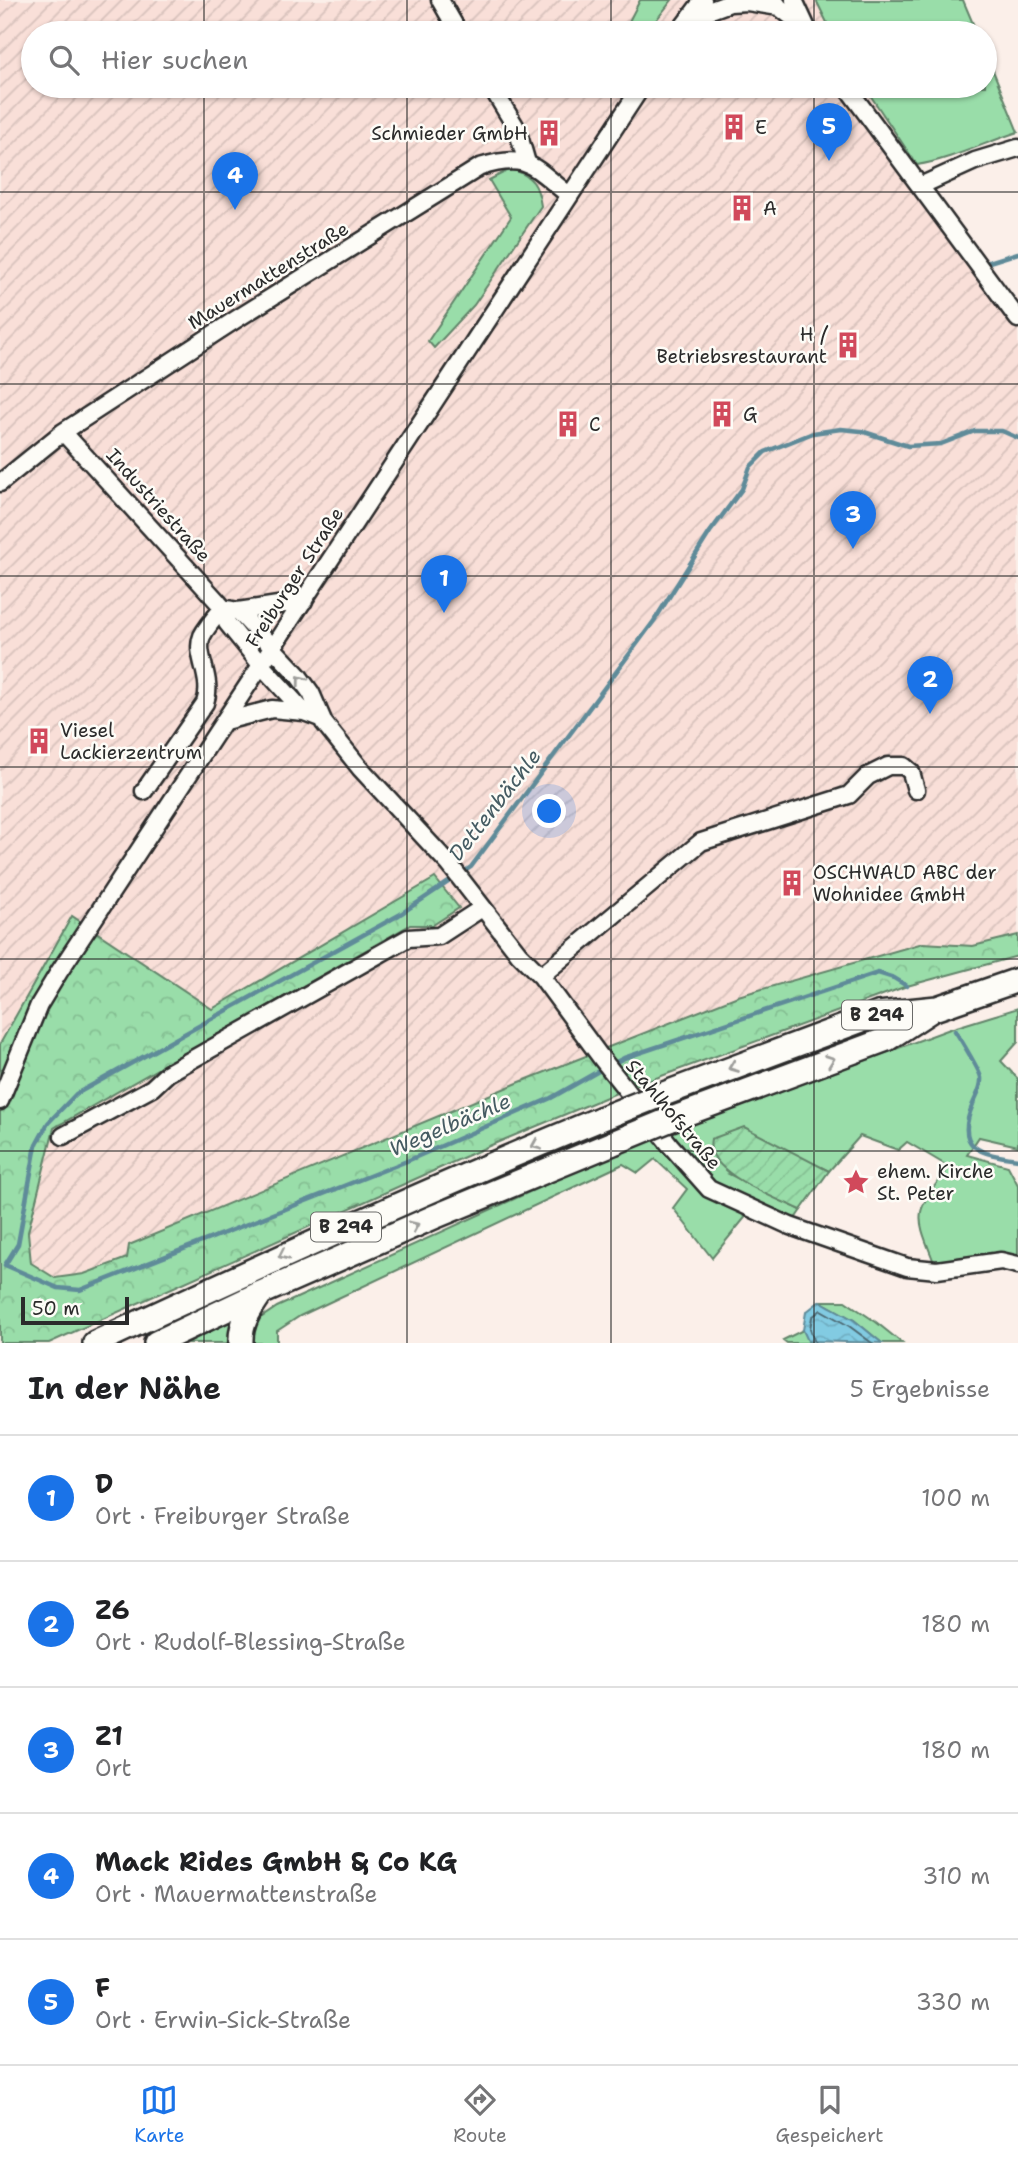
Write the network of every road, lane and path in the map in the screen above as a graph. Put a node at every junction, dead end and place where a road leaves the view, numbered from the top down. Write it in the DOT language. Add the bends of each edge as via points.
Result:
graph roads {
  1 [pos="440,0"];
  2 [pos="703,0"];
  3 [pos="783,2"];
  4 [pos="689,18"];
  5 [pos="452,21"];
  6 [pos="687,21"];
  7 [pos="800,21"];
  8 [pos="498,98"];
  9 [pos="634,98"];
  10 [pos="855,98"];
  11 [pos="1018,148"];
  12 [pos="527,163"];
  13 [pos="920,186"];
  14 [pos="569,195"];
  15 [pos="1018,319"];
  16 [pos="63,432"];
  17 [pos="0,482"];
  18 [pos="304,601"];
  19 [pos="230,610"];
  20 [pos="273,648"];
  21 [pos="261,665"];
  22 [pos="304,712"];
  23 [pos="320,718"];
  24 [pos="225,721"];
  25 [pos="916,790"];
  26 [pos="144,791"];
  27 [pos="482,908"];
  28 [pos="541,976"];
  29 [pos="1018,980"];
  30 [pos="937,1007"];
  31 [pos="0,1101"];
  32 [pos="63,1136"];
  33 [pos="1018,1265"];
  34 [pos="261,1293"];
  35 [pos="95,1343"];
  36 [pos="156,1343"];
  37 [pos="241,1343"];
  1 -- 5 [label="street"];
  2 -- 4 [label="street"];
  3 -- 4 [label="street" via="730,3"];
  3 -- 7 [label="street"];
  4 -- 6 [label="street"];
  8 -- 12 [label="street" via="517,129"];
  9 -- 14 [label="street, Freiburger Straße"];
  10 -- 13 [label="street"];
  11 -- 13 [label="street" via="965,164"];
  12 -- 14 [label="street"];
  12 -- 16 [label="street, Mauermattenstraße" via="512,159 480,167"];
  13 -- 15 [label="street"];
  14 -- 18 [label="street, Freiburger Straße"];
  16 -- 17 [label="street, Mauermattenstraße"];
  16 -- 19 [label="street, Industriestraße"];
  18 -- 19 [label="street"];
  18 -- 20 [label="street, Freiburger Straße"];
  19 -- 20 [label="street, Industriestraße"];
  19 -- 21 [label="street, Industriestraße" via="227,623"];
  19 -- 26 [label="street" via="201,637 209,691 205,703"];
  20 -- 21 [label="street, Freiburger Straße"];
  23 -- 20 [label="street, Stahlhofstraße, one-way" via="311,693"];
  21 -- 22 [label="street"];
  21 -- 24 [label="street, Freiburger Straße"];
  22 -- 23 [label="street"];
  22 -- 24 [label="street" via="272,709"];
  23 -- 27 [label="street, Stahlhofstraße"];
  24 -- 31 [label="street, Freiburger Straße" via="39,1005"];
  25 -- 28 [label="street" via="911,772 904,766 888,766 868,776 849,795 701,842"];
  27 -- 28 [label="street, Stahlhofstraße"];
  27 -- 32 [label="street" via="439,936 408,938"];
  28 -- 33 [label="street, Stahlhofstraße" via="602,1059 709,1189 790,1226 907,1267 937,1270 1001,1261"];
  29 -- 30 [label="highway, B 294"];
  34 -- 30 [label="highway, B 294, one-way, bridge" via="494,1191 887,1039"];
  30 -- 35 [label="highway, B 294, one-way, bridge" via="878,1014 600,1119 444,1183"];
  34 -- 36 [label="highway, B 294"];
  34 -- 37 [label="highway" via="244,1321"];
}
